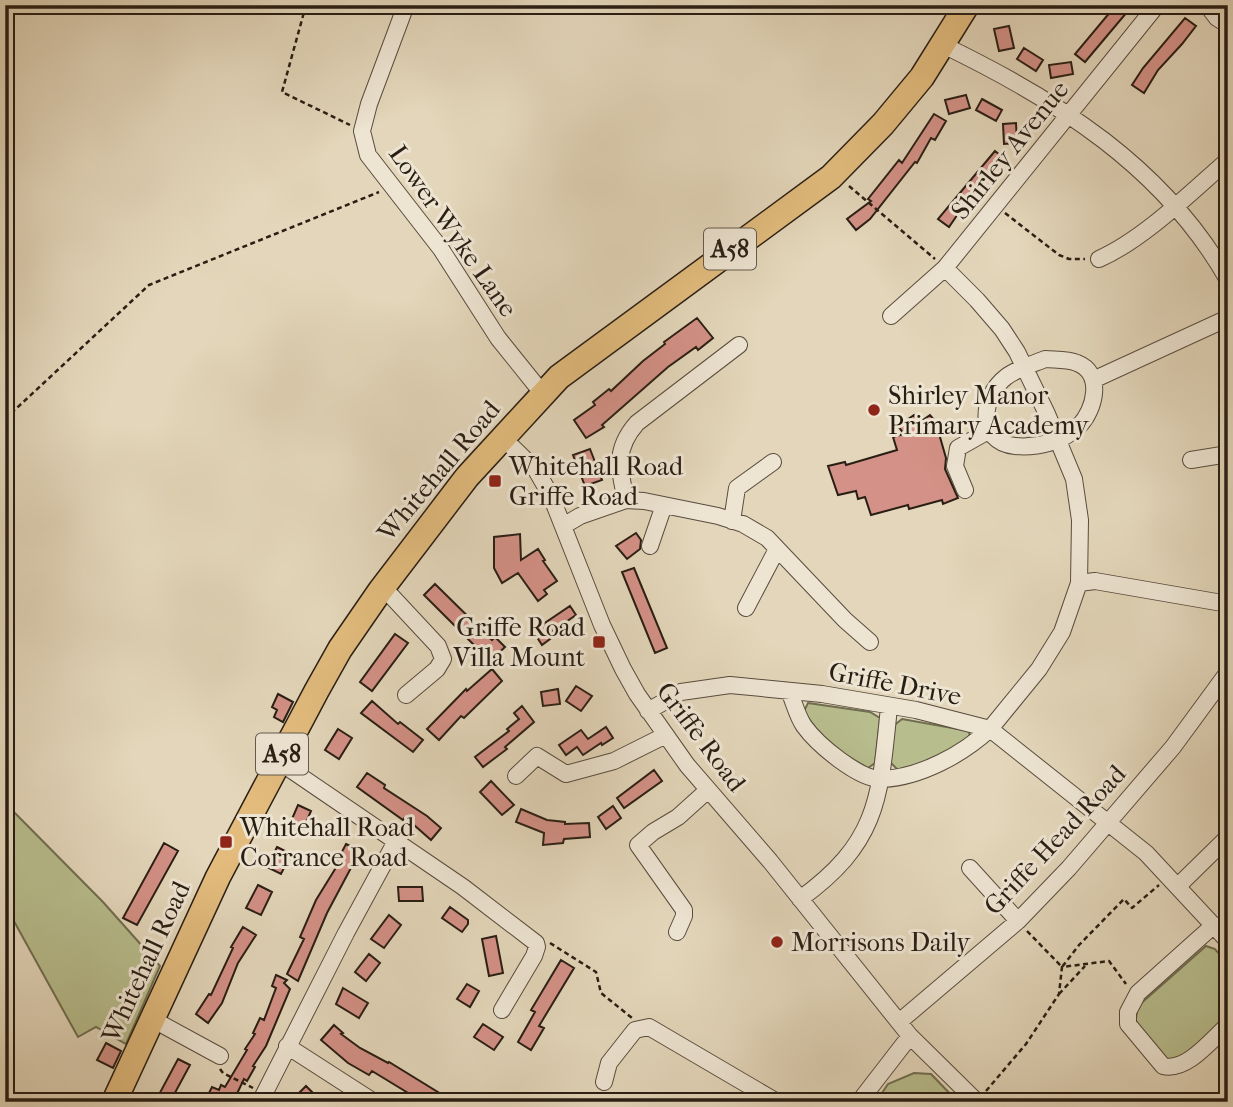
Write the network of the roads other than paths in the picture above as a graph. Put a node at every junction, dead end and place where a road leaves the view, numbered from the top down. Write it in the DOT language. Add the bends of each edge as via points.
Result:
graph roads {
  1 [pos="406,5"];
  2 [pos="967,5"];
  3 [pos="1157,5"];
  4 [pos="1207,5"];
  5 [pos="1228,25"];
  6 [pos="943,45"];
  7 [pos="1069,116"];
  8 [pos="1228,160"];
  9 [pos="1176,205"];
  10 [pos="1099,259"];
  11 [pos="945,268"];
  12 [pos="1228,280"];
  13 [pos="891,316"];
  14 [pos="1228,318"];
  15 [pos="739,345"];
  16 [pos="1024,368"];
  17 [pos="1093,380"];
  18 [pos="543,394"];
  19 [pos="990,430"];
  20 [pos="503,439"];
  21 [pos="1057,439"];
  22 [pos="1228,454"];
  23 [pos="1191,460"];
  24 [pos="773,462"];
  25 [pos="965,490"];
  26 [pos="626,500"];
  27 [pos="664,505"];
  28 [pos="732,520"];
  29 [pos="563,526"];
  30 [pos="650,546"];
  31 [pos="777,548"];
  32 [pos="1079,583"];
  33 [pos="383,587"];
  34 [pos="1228,604"];
  35 [pos="746,608"];
  36 [pos="870,642"];
  37 [pos="1228,672"];
  38 [pos="789,691"];
  39 [pos="407,695"];
  40 [pos="889,707"];
  41 [pos="648,711"];
  42 [pos="990,729"];
  43 [pos="666,735"];
  44 [pos="278,761"];
  45 [pos="516,776"];
  46 [pos="882,780"];
  47 [pos="708,790"];
  48 [pos="1108,823"];
  49 [pos="1228,837"];
  50 [pos="396,841"];
  51 [pos="970,868"];
  52 [pos="1174,881"];
  53 [pos="800,899"];
  54 [pos="1018,921"];
  55 [pos="1214,925"];
  56 [pos="677,932"];
  57 [pos="1228,941"];
  58 [pos="502,1010"];
  59 [pos="152,1019"];
  60 [pos="899,1023"];
  61 [pos="1228,1025"];
  62 [pos="910,1036"];
  63 [pos="287,1046"];
  64 [pos="220,1056"];
  65 [pos="604,1082"];
  66 [pos="981,1097"];
  67 [pos="262,1098"];
  68 [pos="114,1102"];
  69 [pos="374,1102"];
  70 [pos="777,1102"];
  71 [pos="859,1102"];
  1 -- 18 [label="street, Lower Wyke Lane" via="362,131 368,155"];
  2 -- 6 [label="highway, Whitehall Road / A58"];
  3 -- 7 [label="street, Shirley Avenue"];
  4 -- 5 [label="street"];
  6 -- 7 [label="street"];
  6 -- 18 [label="highway, Whitehall Road / A58" via="883,124 831,177 559,377"];
  7 -- 9 [label="street" via="1132,162"];
  7 -- 11 [label="street, Shirley Avenue"];
  8 -- 9 [label="street"];
  9 -- 10 [label="street" via="1116,252"];
  9 -- 12 [label="street"];
  11 -- 13 [label="street, Shirley Avenue"];
  11 -- 16 [label="street, Griffe Drive" via="1002,329"];
  14 -- 17 [label="street"];
  15 -- 26 [label="street" via="629,432 620,455"];
  16 -- 17 [label="street" via="1045,359 1079,363"];
  16 -- 19 [label="street" via="1005,377 992,394 985,418"];
  16 -- 21 [label="street, Griffe Drive"];
  17 -- 21 [label="street" via="1089,412 1079,426"];
  18 -- 20 [label="highway, Whitehall Road / A58"];
  19 -- 21 [label="street" via="1010,446"];
  19 -- 25 [label="street" via="958,448 955,466"];
  20 -- 29 [label="street, Griffe Road" via="536,470"];
  20 -- 33 [label="highway, Whitehall Road / A58" via="467,477"];
  21 -- 32 [label="street, Griffe Drive" via="1074,479 1080,520"];
  22 -- 23 [label="street"];
  24 -- 28 [label="street" via="737,488"];
  26 -- 27 [label="street"];
  26 -- 29 [label="street"];
  27 -- 28 [label="street"];
  27 -- 30 [label="street"];
  28 -- 31 [label="street" via="759,532"];
  29 -- 41 [label="street, Griffe Road" via="602,625"];
  31 -- 35 [label="street"];
  31 -- 36 [label="street"];
  32 -- 34 [label="street" via="1095,581"];
  32 -- 42 [label="street, Griffe Drive" via="1062,632 1039,669"];
  33 -- 39 [label="street" via="442,654 437,669"];
  33 -- 44 [label="highway, Whitehall Road / A58" via="340,649"];
  37 -- 48 [label="street, Griffe Head Road" via="1173,747"];
  38 -- 40 [label="street, Griffe Drive"];
  38 -- 41 [label="street, Griffe Drive" via="730,685 681,692"];
  38 -- 46 [label="street, Griffe Drive" via="802,724 813,736 843,762"];
  40 -- 42 [label="street, Griffe Drive"];
  40 -- 46 [label="street"];
  41 -- 43 [label="street, Griffe Road"];
  42 -- 46 [label="street, Griffe Drive" via="971,747 931,767"];
  42 -- 48 [label="street"];
  43 -- 45 [label="street" via="614,761 566,774 537,756"];
  43 -- 47 [label="street, Griffe Road"];
  44 -- 50 [label="street"];
  44 -- 59 [label="highway, Whitehall Road / A58"];
  46 -- 53 [label="street" via="871,817 851,853"];
  47 -- 53 [label="street, Griffe Road"];
  47 -- 56 [label="street" via="638,845 684,910"];
  48 -- 52 [label="street"];
  48 -- 54 [label="street, Griffe Head Road"];
  49 -- 52 [label="street"];
  50 -- 58 [label="street" via="536,943 534,956"];
  50 -- 63 [label="street"];
  51 -- 54 [label="street"];
  52 -- 55 [label="street"];
  53 -- 60 [label="street, Griffe Road"];
  54 -- 60 [label="street, Griffe Head Road"];
  55 -- 57 [label="street"];
  55 -- 61 [label="street" via="1136,996 1128,1024 1163,1066 1174,1067"];
  59 -- 64 [label="street"];
  59 -- 68 [label="highway, Whitehall Road / A58"];
  60 -- 62 [label="street, Griffe Road"];
  62 -- 66 [label="street, Griffe Road"];
  62 -- 71 [label="street"];
  63 -- 67 [label="street"];
  63 -- 69 [label="street"];
  65 -- 70 [label="street" via="609,1063 635,1030 649,1027"];
}
